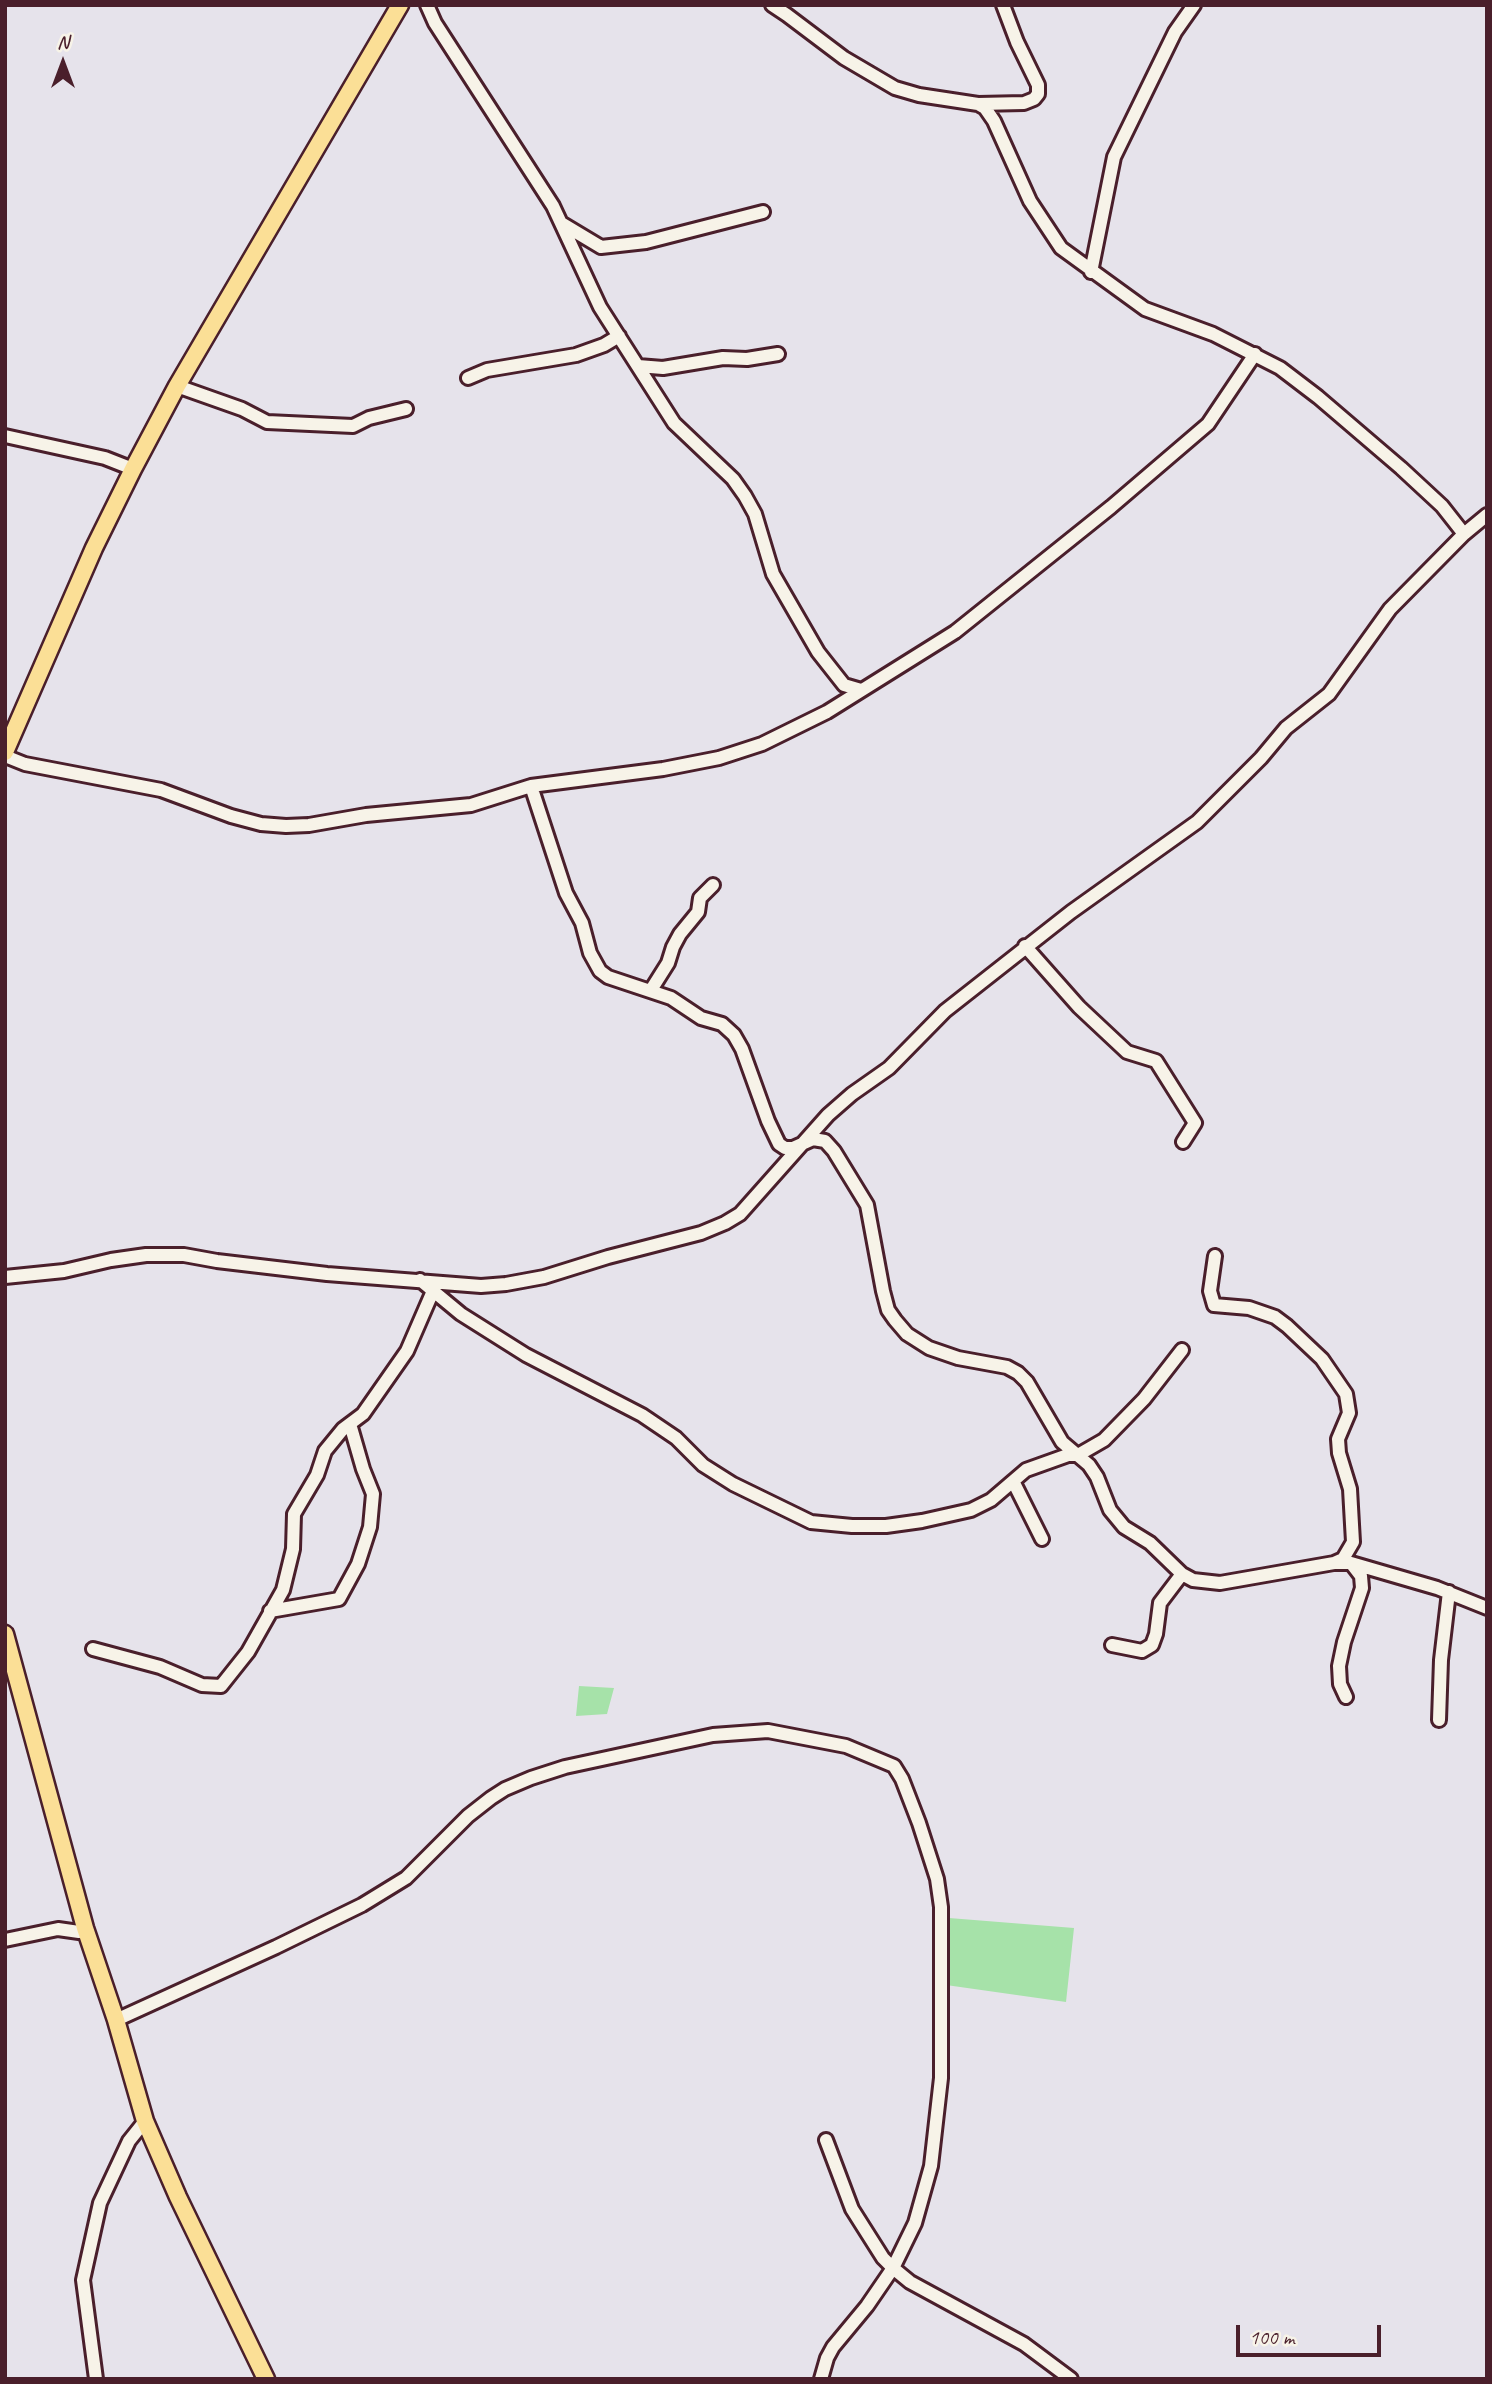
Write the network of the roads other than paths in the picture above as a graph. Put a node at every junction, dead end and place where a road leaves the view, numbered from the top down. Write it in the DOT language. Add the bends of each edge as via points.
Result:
graph roads {
  1 [pos="400,5"];
  2 [pos="427,5"];
  3 [pos="772,5"];
  4 [pos="1003,5"];
  5 [pos="1194,5"];
  6 [pos="787,10"];
  7 [pos="978,104"];
  8 [pos="763,212"];
  9 [pos="561,223"];
  10 [pos="1091,272"];
  11 [pos="619,336"];
  12 [pos="778,354"];
  13 [pos="1255,355"];
  14 [pos="638,366"];
  15 [pos="468,377"];
  16 [pos="177,386"];
  17 [pos="406,409"];
  18 [pos="5,436"];
  19 [pos="133,469"];
  20 [pos="1487,515"];
  21 [pos="1464,534"];
  22 [pos="861,690"];
  23 [pos="5,754"];
  24 [pos="531,786"];
  25 [pos="713,885"];
  26 [pos="1025,947"];
  27 [pos="651,990"];
  28 [pos="1183,1142"];
  29 [pos="799,1147"];
  30 [pos="1215,1256"];
  31 [pos="5,1276"];
  32 [pos="420,1280"];
  33 [pos="433,1291"];
  34 [pos="1182,1350"];
  35 [pos="350,1424"];
  36 [pos="1077,1455"];
  37 [pos="1013,1480"];
  38 [pos="1042,1539"];
  39 [pos="1334,1563"];
  40 [pos="1351,1563"];
  41 [pos="1182,1574"];
  42 [pos="1448,1592"];
  43 [pos="1487,1608"];
  44 [pos="270,1611"];
  45 [pos="5,1634"];
  46 [pos="1112,1645"];
  47 [pos="93,1649"];
  48 [pos="1346,1697"];
  49 [pos="1439,1720"];
  50 [pos="85,1928"];
  51 [pos="5,1940"];
  52 [pos="116,2020"];
  53 [pos="145,2121"];
  54 [pos="826,2140"];
  55 [pos="892,2268"];
  56 [pos="96,2379"];
  57 [pos="266,2379"];
  58 [pos="821,2379"];
  59 [pos="1071,2379"];
  1 -- 16 [label="main road"];
  2 -- 9 [label="street"];
  3 -- 6 [label="street"];
  4 -- 7 [label="street" via="1038,94 1024,103"];
  5 -- 10 [label="street" via="1175,32 1114,157"];
  6 -- 7 [label="street" via="844,58 895,88"];
  7 -- 10 [label="street" via="994,121 1030,201 1061,248"];
  8 -- 9 [label="street" via="646,242 601,247"];
  9 -- 11 [label="street" via="600,307"];
  10 -- 13 [label="street" via="1145,309"];
  11 -- 14 [label="street"];
  11 -- 15 [label="street" via="576,355"];
  12 -- 14 [label="street" via="663,368"];
  13 -- 21 [label="street" via="1318,397 1442,506"];
  13 -- 22 [label="street" via="1208,424 1111,507 955,632"];
  14 -- 22 [label="street" via="674,423 745,496 773,574 794,612 836,676 844,685"];
  16 -- 17 [label="street" via="267,422 353,426"];
  16 -- 19 [label="main road"];
  18 -- 19 [label="street" via="105,458"];
  19 -- 23 [label="main road"];
  20 -- 21 [label="street"];
  21 -- 26 [label="street" via="1391,609 1329,694 1286,728 1197,822"];
  22 -- 24 [label="street" via="785,734 719,758"];
  23 -- 24 [label="street" via="24,764 160,790 231,816 286,826 471,805"];
  24 -- 27 [label="street" via="552,856 582,923 594,964 608,977"];
  25 -- 27 [label="street" via="700,898 698,912 680,934"];
  26 -- 28 [label="street" via="1127,1052 1156,1061 1195,1123"];
  26 -- 29 [label="street" via="945,1011 905,1054 852,1094"];
  27 -- 29 [label="street" via="701,1018 722,1024 734,1035 779,1144"];
  29 -- 32 [label="street" via="740,1214 701,1233 506,1284"];
  29 -- 36 [label="street" via="814,1139 825,1141 867,1205 888,1310 907,1334 929,1348 1018,1373 1062,1442"];
  30 -- 39 [label="street" via="1210,1291 1214,1305 1249,1308 1275,1317 1322,1359 1346,1394 1349,1413 1338,1439 1350,1489 1353,1542 1350,1552"];
  31 -- 32 [label="street" via="64,1271 146,1255 184,1255 327,1274"];
  32 -- 33 [label="street"];
  33 -- 35 [label="street" via="407,1352 363,1414"];
  33 -- 37 [label="street" via="526,1355 642,1415 733,1484 811,1522 852,1526 922,1521 971,1510"];
  34 -- 36 [label="street" via="1104,1440"];
  35 -- 44 [label="street" via="325,1451 294,1514 293,1549 283,1590"];
  35 -- 44 [label="street" via="373,1494 370,1527 358,1564 340,1599"];
  36 -- 37 [label="street" via="1026,1471"];
  36 -- 41 [label="street" via="1097,1477 1116,1519"];
  37 -- 38 [label="street"];
  39 -- 40 [label="street"];
  39 -- 41 [label="street" via="1220,1583"];
  40 -- 42 [label="street"];
  40 -- 48 [label="street" via="1361,1576 1362,1587 1339,1667"];
  41 -- 46 [label="street" via="1160,1602 1152,1645 1142,1651"];
  42 -- 43 [label="street"];
  42 -- 49 [label="street"];
  44 -- 47 [label="street" via="248,1652 221,1686 202,1685 160,1667"];
  45 -- 50 [label="main road"];
  50 -- 51 [label="street"];
  50 -- 52 [label="main road"];
  52 -- 53 [label="main road"];
  52 -- 55 [label="street" via="362,1905 406,1878 491,1798 531,1778 713,1735 768,1731 846,1746 894,1766 898,1772 937,1879 941,1908 941,2078 931,2166 915,2223"];
  53 -- 56 [label="street" via="129,2141 100,2203 84,2277"];
  53 -- 57 [label="main road"];
  54 -- 55 [label="street" via="852,2209"];
  55 -- 58 [label="street" via="833,2347"];
  55 -- 59 [label="street" via="1024,2344"];
}
